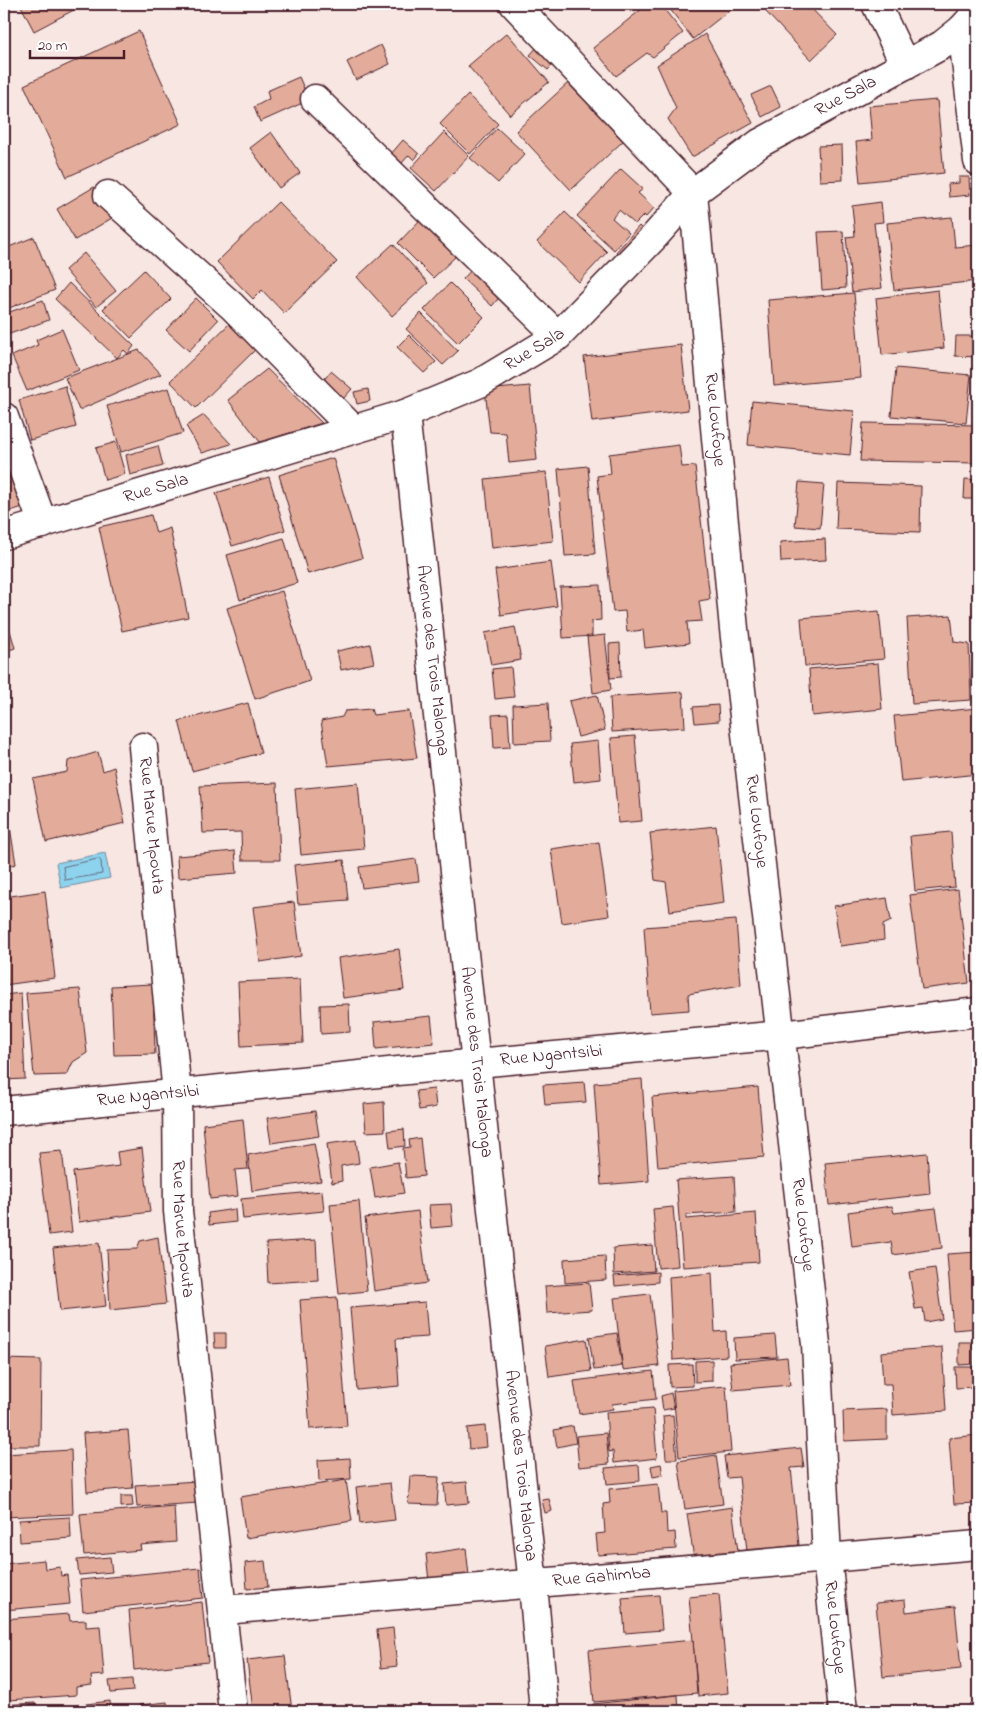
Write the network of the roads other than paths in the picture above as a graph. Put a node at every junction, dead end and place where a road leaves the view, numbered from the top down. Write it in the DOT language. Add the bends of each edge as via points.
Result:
graph roads {
  1 [pos="514,4"];
  2 [pos="876,4"];
  3 [pos="970,20"];
  4 [pos="905,65"];
  5 [pos="315,99"];
  6 [pos="978,161"];
  7 [pos="693,193"];
  8 [pos="108,195"];
  9 [pos="558,336"];
  10 [pos="405,414"];
  11 [pos="4,417"];
  12 [pos="354,429"];
  13 [pos="43,524"];
  14 [pos="4,535"];
  15 [pos="143,746"];
  16 [pos="978,1012"];
  17 [pos="782,1035"];
  18 [pos="477,1063"];
  19 [pos="177,1094"];
  20 [pos="4,1111"];
  21 [pos="978,1545"];
  22 [pos="827,1557"];
  23 [pos="533,1584"];
  24 [pos="224,1610"];
  25 [pos="234,1711"];
  26 [pos="544,1711"];
  27 [pos="843,1711"];
  1 -- 7 [label="street"];
  2 -- 4 [label="street"];
  3 -- 4 [label="street, Rue Sala" via="942,45"];
  3 -- 6 [label="street"];
  4 -- 7 [label="street, Rue Sala" via="760,143"];
  5 -- 9 [label="street"];
  7 -- 9 [label="street, Rue Sala"];
  7 -- 17 [label="street, Rue Loufoye" via="734,629"];
  8 -- 12 [label="street" via="232,306"];
  9 -- 10 [label="street, Rue Sala" via="480,383"];
  10 -- 12 [label="street, Rue Sala"];
  10 -- 18 [label="street, Avenue des Trois Malonga"];
  11 -- 13 [label="street"];
  12 -- 13 [label="street, Rue Sala"];
  13 -- 14 [label="street, Rue Sala"];
  15 -- 19 [label="street, Rue Marue Mpouta"];
  16 -- 17 [label="street, Rue Ngantsibi"];
  17 -- 18 [label="street, Rue Ngantsibi"];
  17 -- 22 [label="street, Rue Loufoye" via="816,1344"];
  18 -- 19 [label="street, Rue Ngantsibi"];
  18 -- 23 [label="street, Avenue des Trois Malonga"];
  19 -- 20 [label="street, Rue Ngantsibi"];
  19 -- 24 [label="street, Rue Marue Mpouta" via="178,1210"];
  21 -- 22 [label="street, Rue Gahimba"];
  22 -- 23 [label="street, Rue Gahimba"];
  22 -- 27 [label="street, Rue Loufoye"];
  23 -- 24 [label="street, Rue Gahimba"];
  23 -- 26 [label="street, Avenue des Trois Malonga"];
  24 -- 25 [label="street, Rue Marue Mpouta"];
}
